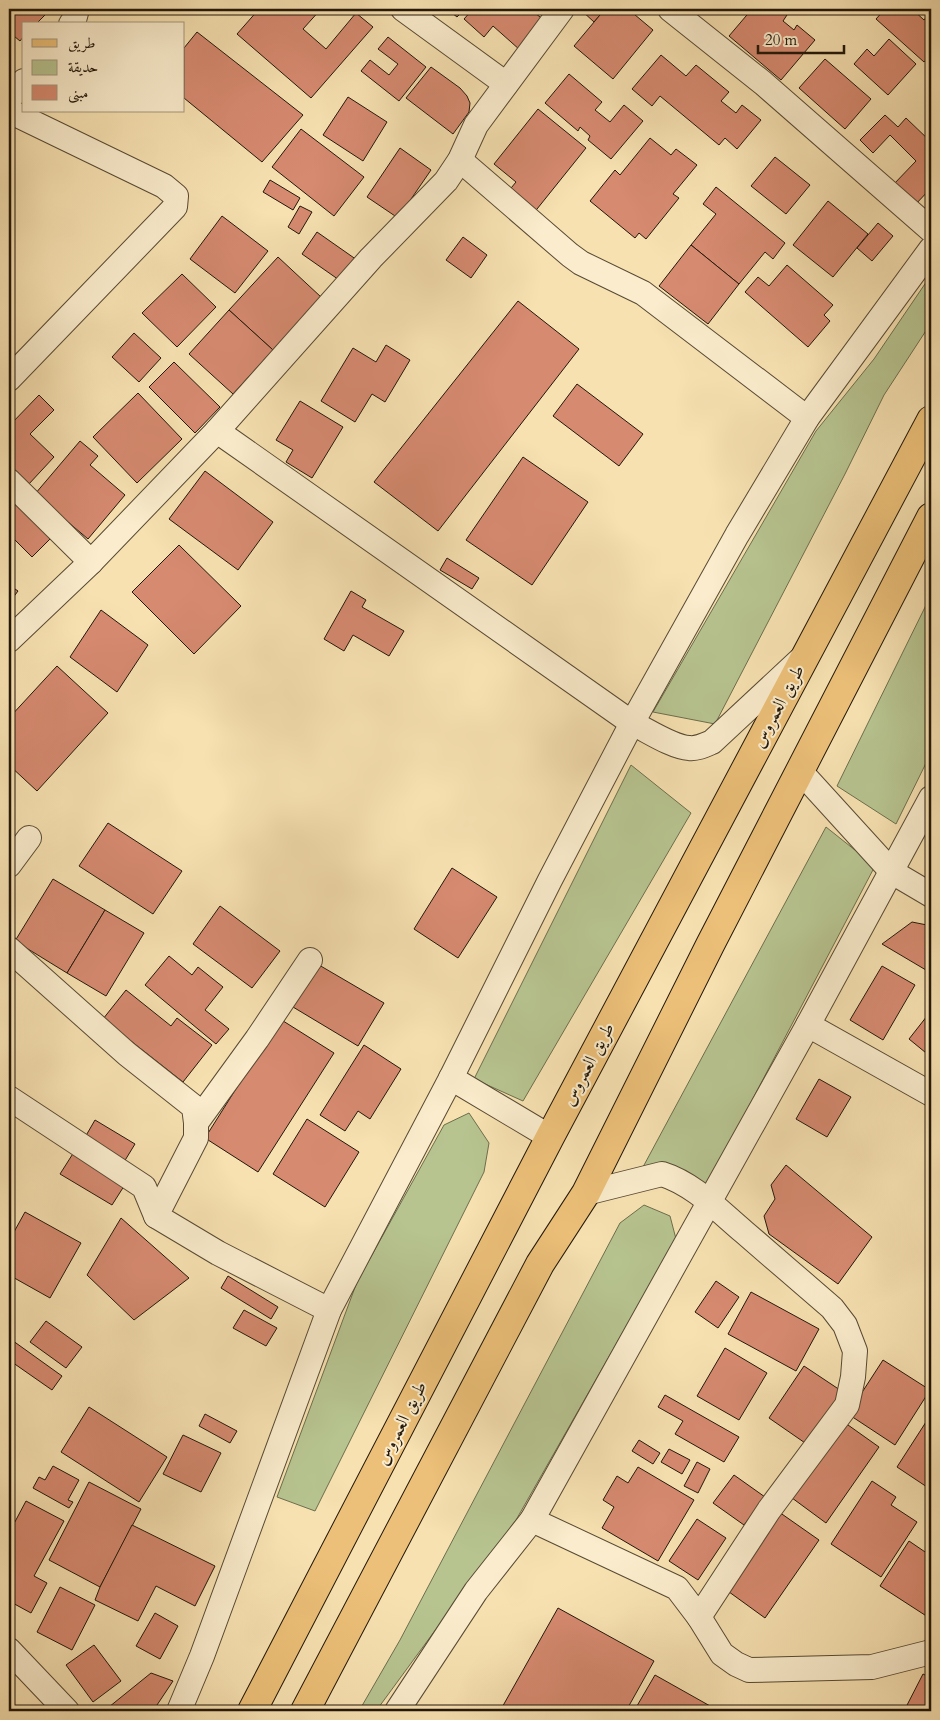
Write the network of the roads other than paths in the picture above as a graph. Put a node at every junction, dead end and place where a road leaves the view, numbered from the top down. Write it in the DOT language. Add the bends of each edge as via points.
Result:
graph roads {
  1 [pos="77,9"];
  2 [pos="403,9"];
  3 [pos="670,9"];
  4 [pos="557,10"];
  5 [pos="72,22"];
  6 [pos="22,84"];
  7 [pos="506,84"];
  8 [pos="9,100"];
  9 [pos="9,111"];
  10 [pos="460,160"];
  11 [pos="931,230"];
  12 [pos="931,249"];
  13 [pos="9,379"];
  14 [pos="807,418"];
  15 [pos="931,420"];
  16 [pos="216,430"];
  17 [pos="9,482"];
  18 [pos="931,517"];
  19 [pos="91,562"];
  20 [pos="9,640"];
  21 [pos="805,655"];
  22 [pos="632,723"];
  23 [pos="800,771"];
  24 [pos="931,798"];
  25 [pos="28,838"];
  26 [pos="9,865"];
  27 [pos="892,872"];
  28 [pos="931,895"];
  29 [pos="9,949"];
  30 [pos="310,960"];
  31 [pos="808,1025"];
  32 [pos="451,1078"];
  33 [pos="931,1094"];
  34 [pos="9,1098"];
  35 [pos="196,1123"];
  36 [pos="550,1137"];
  37 [pos="586,1193"];
  38 [pos="709,1202"];
  39 [pos="156,1216"];
  40 [pos="329,1310"];
  41 [pos="532,1520"];
  42 [pos="699,1617"];
  43 [pos="9,1650"];
  44 [pos="931,1652"];
  45 [pos="67,1711"];
  46 [pos="179,1711"];
  47 [pos="252,1711"];
  48 [pos="305,1711"];
  49 [pos="397,1711"];
  1 -- 5 [label="street"];
  2 -- 7 [label="street"];
  3 -- 11 [label="street" via="763,83"];
  4 -- 7 [label="street"];
  6 -- 8 [label="street"];
  7 -- 10 [label="street" via="476,125"];
  9 -- 13 [label="street" via="164,186 176,196 175,207"];
  10 -- 14 [label="street" via="570,255 642,293"];
  10 -- 16 [label="street" via="446,180 370,258"];
  12 -- 14 [label="street"];
  14 -- 22 [label="street"];
  15 -- 21 [label="main road, طريق العمروس"];
  16 -- 19 [label="street"];
  16 -- 22 [label="street"];
  17 -- 19 [label="street"];
  18 -- 23 [label="main road"];
  19 -- 20 [label="street"];
  21 -- 22 [label="street" via="712,742 690,748 679,747"];
  21 -- 36 [label="main road, طريق العمروس"];
  22 -- 32 [label="street"];
  23 -- 27 [label="street"];
  23 -- 37 [label="main road"];
  24 -- 27 [label="street"];
  25 -- 26 [label="street"];
  27 -- 28 [label="street"];
  27 -- 31 [label="street"];
  29 -- 35 [label="street" via="127,1054 194,1107"];
  30 -- 35 [label="street"];
  31 -- 33 [label="street"];
  31 -- 38 [label="street"];
  32 -- 36 [label="street"];
  32 -- 40 [label="street"];
  34 -- 39 [label="street" via="144,1187"];
  35 -- 39 [label="street" via="196,1138"];
  36 -- 47 [label="main road, طريق العمروس"];
  37 -- 38 [label="street" via="662,1174 686,1185"];
  37 -- 48 [label="main road" via="540,1264"];
  38 -- 41 [label="street"];
  38 -- 42 [label="street" via="832,1308 845,1325 855,1351 847,1405 769,1510"];
  39 -- 40 [label="street" via="218,1253"];
  40 -- 46 [label="street"];
  41 -- 42 [label="street" via="677,1588"];
  41 -- 49 [label="street" via="476,1591"];
  42 -- 44 [label="street" via="722,1654 749,1670 872,1667"];
  43 -- 45 [label="street"];
}
